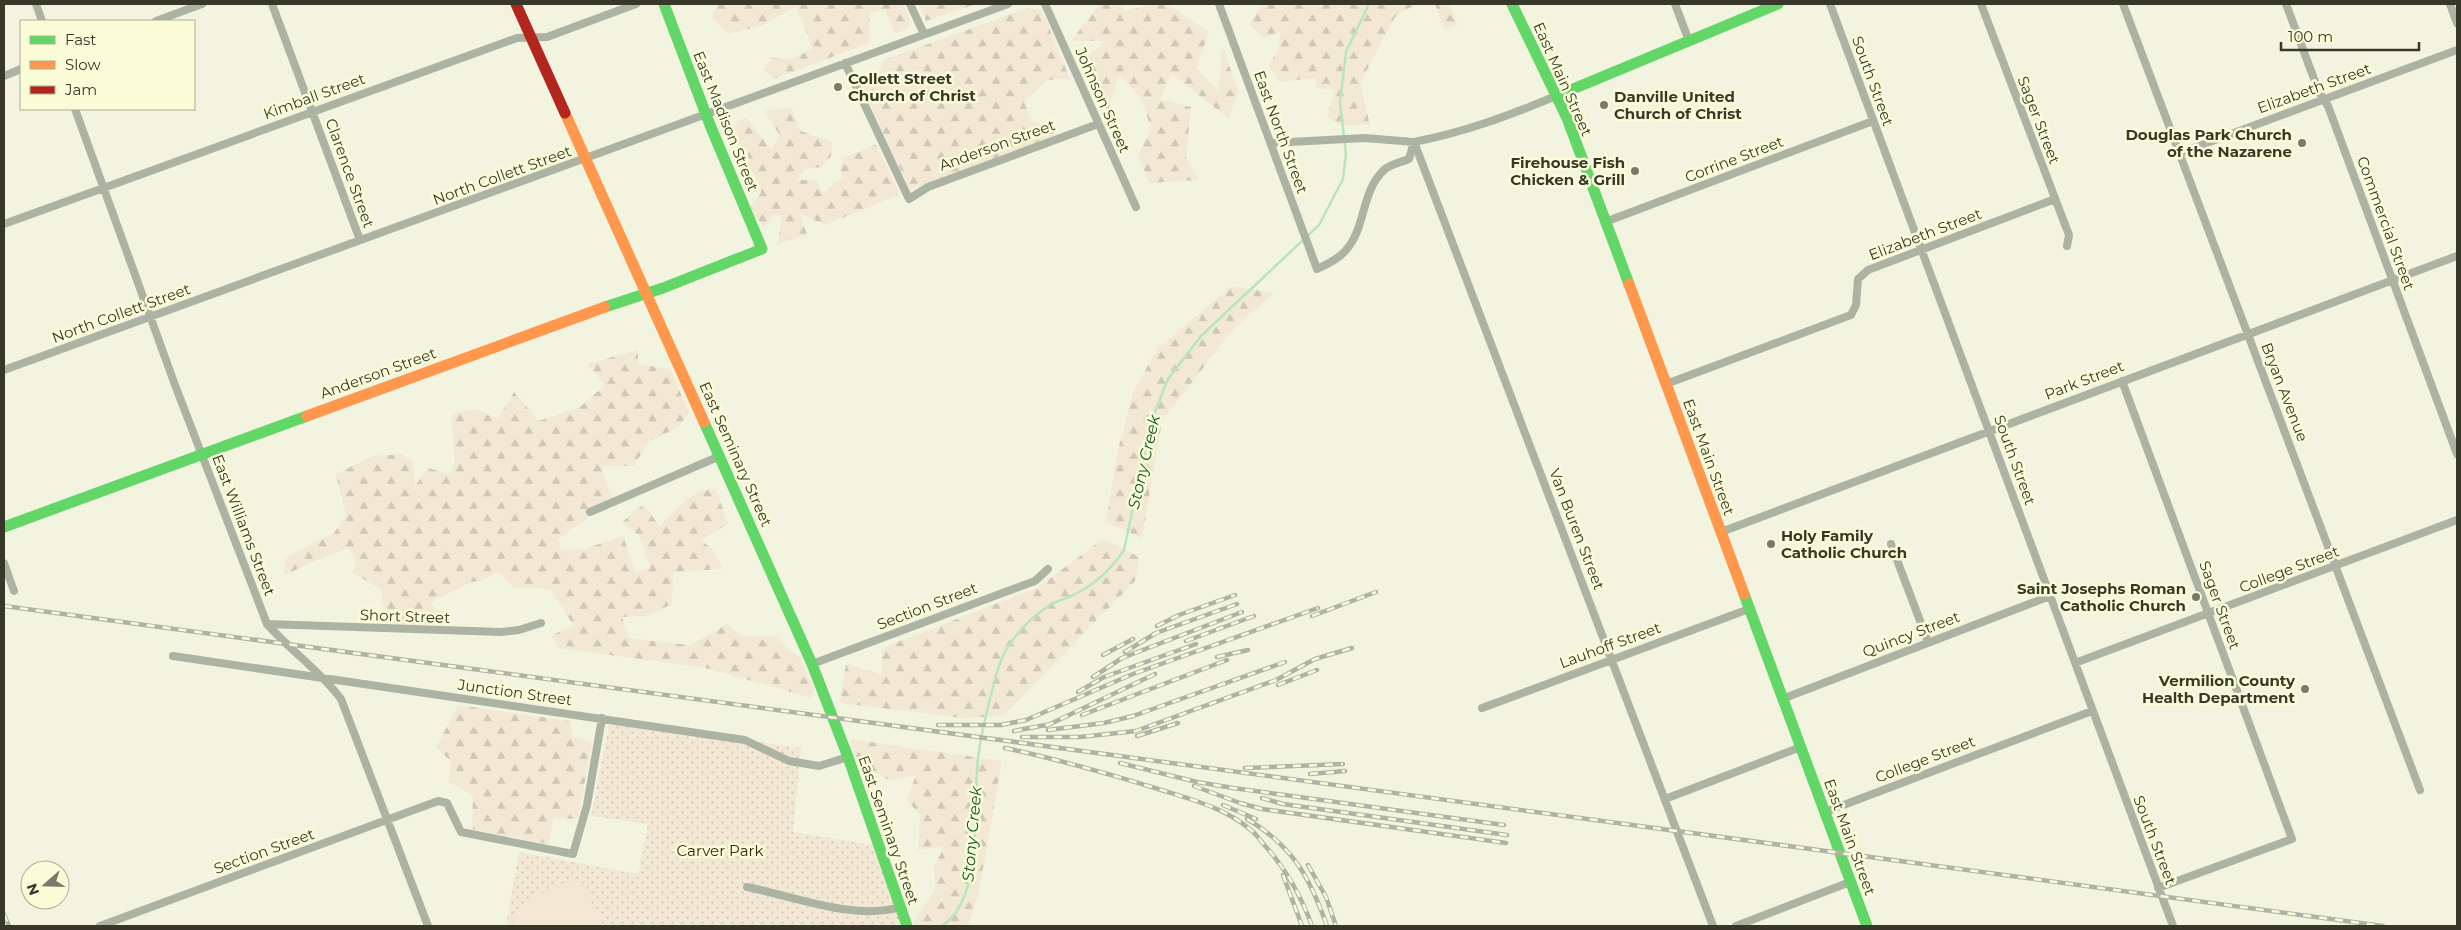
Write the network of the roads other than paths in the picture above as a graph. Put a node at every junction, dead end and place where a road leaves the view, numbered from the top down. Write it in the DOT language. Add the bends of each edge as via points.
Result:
graph roads {
  1 [pos="36,4"];
  2 [pos="202,4"];
  3 [pos="272,4"];
  4 [pos="516,4"];
  5 [pos="636,4"];
  6 [pos="664,4"];
  7 [pos="910,4"];
  8 [pos="1008,4"];
  9 [pos="1045,4"];
  10 [pos="1219,4"];
  11 [pos="1512,4"];
  12 [pos="1675,4"];
  13 [pos="1778,4"];
  14 [pos="1830,4"];
  15 [pos="1981,4"];
  16 [pos="2123,4"];
  17 [pos="2286,4"];
  18 [pos="2450,4"];
  19 [pos="42,20"];
  20 [pos="159,20"];
  21 [pos="2457,23"];
  22 [pos="924,34"];
  23 [pos="531,38"];
  24 [pos="1689,42"];
  25 [pos="2457,50"];
  26 [pos="845,63"];
  27 [pos="20,69"];
  28 [pos="4,76"];
  29 [pos="1556,96"];
  30 [pos="2323,99"];
  31 [pos="75,110"];
  32 [pos="312,111"];
  33 [pos="706,114"];
  34 [pos="1873,121"];
  35 [pos="1098,124"];
  36 [pos="1414,142"];
  37 [pos="1271,143"];
  38 [pos="2180,153"];
  39 [pos="586,159"];
  40 [pos="104,187"];
  41 [pos="2055,199"];
  42 [pos="1136,207"];
  43 [pos="1605,222"];
  44 [pos="4,224"];
  45 [pos="360,240"];
  46 [pos="2068,246"];
  47 [pos="762,249"];
  48 [pos="1922,249"];
  49 [pos="2457,256"];
  50 [pos="2392,279"];
  51 [pos="646,292"];
  52 [pos="152,317"];
  53 [pos="2248,333"];
  54 [pos="4,370"];
  55 [pos="2122,381"];
  56 [pos="1666,384"];
  57 [pos="1989,430"];
  58 [pos="202,453"];
  59 [pos="2457,454"];
  60 [pos="720,456"];
  61 [pos="590,512"];
  62 [pos="2457,520"];
  63 [pos="4,527"];
  64 [pos="1721,532"];
  65 [pos="1891,544"];
  66 [pos="4,563"];
  67 [pos="2336,566"];
  68 [pos="1048,569"];
  69 [pos="14,591"];
  70 [pos="2050,596"];
  71 [pos="1749,609"];
  72 [pos="2209,614"];
  73 [pos="541,623"];
  74 [pos="267,624"];
  75 [pos="1928,642"];
  76 [pos="173,656"];
  77 [pos="1613,659"];
  78 [pos="2075,663"];
  79 [pos="812,664"];
  80 [pos="326,679"];
  81 [pos="1782,698"];
  82 [pos="1482,708"];
  83 [pos="2092,710"];
  84 [pos="602,718"];
  85 [pos="1801,747"];
  86 [pos="848,757"];
  87 [pos="2420,790"];
  88 [pos="1665,799"];
  89 [pos="1825,812"];
  90 [pos="387,821"];
  91 [pos="1850,882"];
  92 [pos="746,887"];
  93 [pos="2158,888"];
  94 [pos="903,917"];
  95 [pos="100,926"];
  96 [pos="428,926"];
  97 [pos="1713,926"];
  98 [pos="1736,926"];
  99 [pos="1867,926"];
  100 [pos="2172,926"];
  1 -- 19 [label="street"];
  2 -- 20 [label="street"];
  3 -- 32 [label="street, Clarence Street"];
  4 -- 23 [label="street, East Seminary Street"];
  5 -- 23 [label="street, Kimball Street" via="547,37"];
  6 -- 33 [label="street, East Madison Street"];
  7 -- 22 [label="street"];
  8 -- 22 [label="street, North Collett Street"];
  9 -- 35 [label="street, Johnson Street"];
  10 -- 37 [label="street, East North Street"];
  11 -- 29 [label="street, East Main Street"];
  12 -- 24 [label="street"];
  13 -- 24 [label="street"];
  14 -- 34 [label="street, South Street"];
  15 -- 41 [label="street, Sager Street"];
  16 -- 38 [label="street, Bryan Avenue"];
  17 -- 30 [label="street, Commercial Street"];
  18 -- 21 [label="street"];
  22 -- 26 [label="street, North Collett Street"];
  23 -- 32 [label="street, Kimball Street" via="517,38"];
  23 -- 39 [label="street, East Seminary Street"];
  24 -- 29 [label="street"];
  25 -- 30 [label="street, Elizabeth Street"];
  26 -- 33 [label="street, North Collett Street"];
  26 -- 35 [label="street, Anderson Street" via="909,199 928,187"];
  27 -- 28 [label="street"];
  29 -- 36 [label="street" via="1498,120"];
  29 -- 43 [label="street, East Main Street"];
  30 -- 38 [label="street, Elizabeth Street"];
  30 -- 50 [label="street, Commercial Street"];
  31 -- 40 [label="street, East Williams Street"];
  32 -- 40 [label="street, Kimball Street"];
  32 -- 45 [label="street, Clarence Street"];
  33 -- 39 [label="street, North Collett Street"];
  33 -- 47 [label="street, East Madison Street"];
  34 -- 43 [label="street, Corrine Street"];
  34 -- 48 [label="street, South Street"];
  35 -- 42 [label="street, Johnson Street"];
  36 -- 37 [label="street" via="1365,138"];
  36 -- 37 [label="street, East North Street" via="1409,159 1386,168 1377,178 1346,250 1317,269"];
  36 -- 77 [label="street, Van Buren Street"];
  38 -- 53 [label="street, Bryan Avenue"];
  39 -- 45 [label="street, North Collett Street"];
  39 -- 51 [label="street, East Seminary Street"];
  40 -- 44 [label="street, Kimball Street"];
  40 -- 52 [label="street, East Williams Street"];
  41 -- 46 [label="street, Sager Street" via="2069,235"];
  41 -- 48 [label="street, Elizabeth Street"];
  43 -- 56 [label="street, East Main Street"];
  45 -- 52 [label="street, North Collett Street"];
  47 -- 51 [label="street, Anderson Street"];
  48 -- 56 [label="street, Elizabeth Street" via="1868,270 1858,278 1856,305 1850,315"];
  48 -- 57 [label="street, South Street"];
  49 -- 50 [label="street, Park Street"];
  50 -- 53 [label="street, Park Street"];
  50 -- 59 [label="street, Commercial Street"];
  51 -- 58 [label="street, Anderson Street"];
  51 -- 60 [label="street, East Seminary Street"];
  52 -- 54 [label="street, North Collett Street"];
  52 -- 58 [label="street, East Williams Street"];
  53 -- 55 [label="street, Park Street"];
  53 -- 67 [label="street, Bryan Avenue"];
  55 -- 57 [label="street, Park Street"];
  55 -- 72 [label="street, Sager Street"];
  56 -- 64 [label="street, East Main Street"];
  57 -- 64 [label="street, Park Street"];
  57 -- 70 [label="street, South Street"];
  58 -- 63 [label="street, Anderson Street"];
  58 -- 74 [label="street, East Williams Street"];
  60 -- 61 [label="street"];
  60 -- 79 [label="street, East Seminary Street"];
  62 -- 67 [label="street, College Street"];
  64 -- 71 [label="street, East Main Street"];
  65 -- 75 [label="street"];
  66 -- 69 [label="street"];
  67 -- 72 [label="street, College Street"];
  67 -- 87 [label="street, Bryan Avenue"];
  68 -- 79 [label="street, Section Street" via="1035,581"];
  70 -- 75 [label="street, Quincy Street"];
  70 -- 78 [label="street, South Street"];
  71 -- 77 [label="street, Lauhoff Street"];
  71 -- 81 [label="street, East Main Street"];
  72 -- 78 [label="street, College Street"];
  72 -- 93 [label="street, Sager Street" via="2292,839"];
  73 -- 74 [label="street, Short Street" via="501,632"];
  74 -- 80 [label="street, East Williams Street"];
  75 -- 81 [label="street, Quincy Street"];
  76 -- 80 [label="street, Junction Street"];
  77 -- 82 [label="street, Lauhoff Street"];
  77 -- 88 [label="street, Van Buren Street"];
  78 -- 83 [label="street, South Street"];
  79 -- 86 [label="street, East Seminary Street"];
  80 -- 84 [label="street, Junction Street"];
  80 -- 90 [label="street, East Williams Street" via="341,699"];
  81 -- 85 [label="street, East Main Street"];
  83 -- 89 [label="street, College Street"];
  83 -- 93 [label="street, South Street"];
  84 -- 86 [label="street, Junction Street" via="745,740 789,761 819,766"];
  84 -- 90 [label="street, Section Street" via="587,806 573,854 461,832 447,803 438,802"];
  85 -- 88 [label="street"];
  85 -- 89 [label="street, East Main Street"];
  86 -- 94 [label="street, East Seminary Street"];
  88 -- 97 [label="street, Van Buren Street"];
  89 -- 91 [label="street, East Main Street"];
  90 -- 95 [label="street, Section Street"];
  90 -- 96 [label="street, East Williams Street"];
  91 -- 98 [label="street"];
  91 -- 99 [label="street, East Main Street"];
  92 -- 94 [label="street" via="859,912 887,911"];
  93 -- 100 [label="street, South Street"];
}
